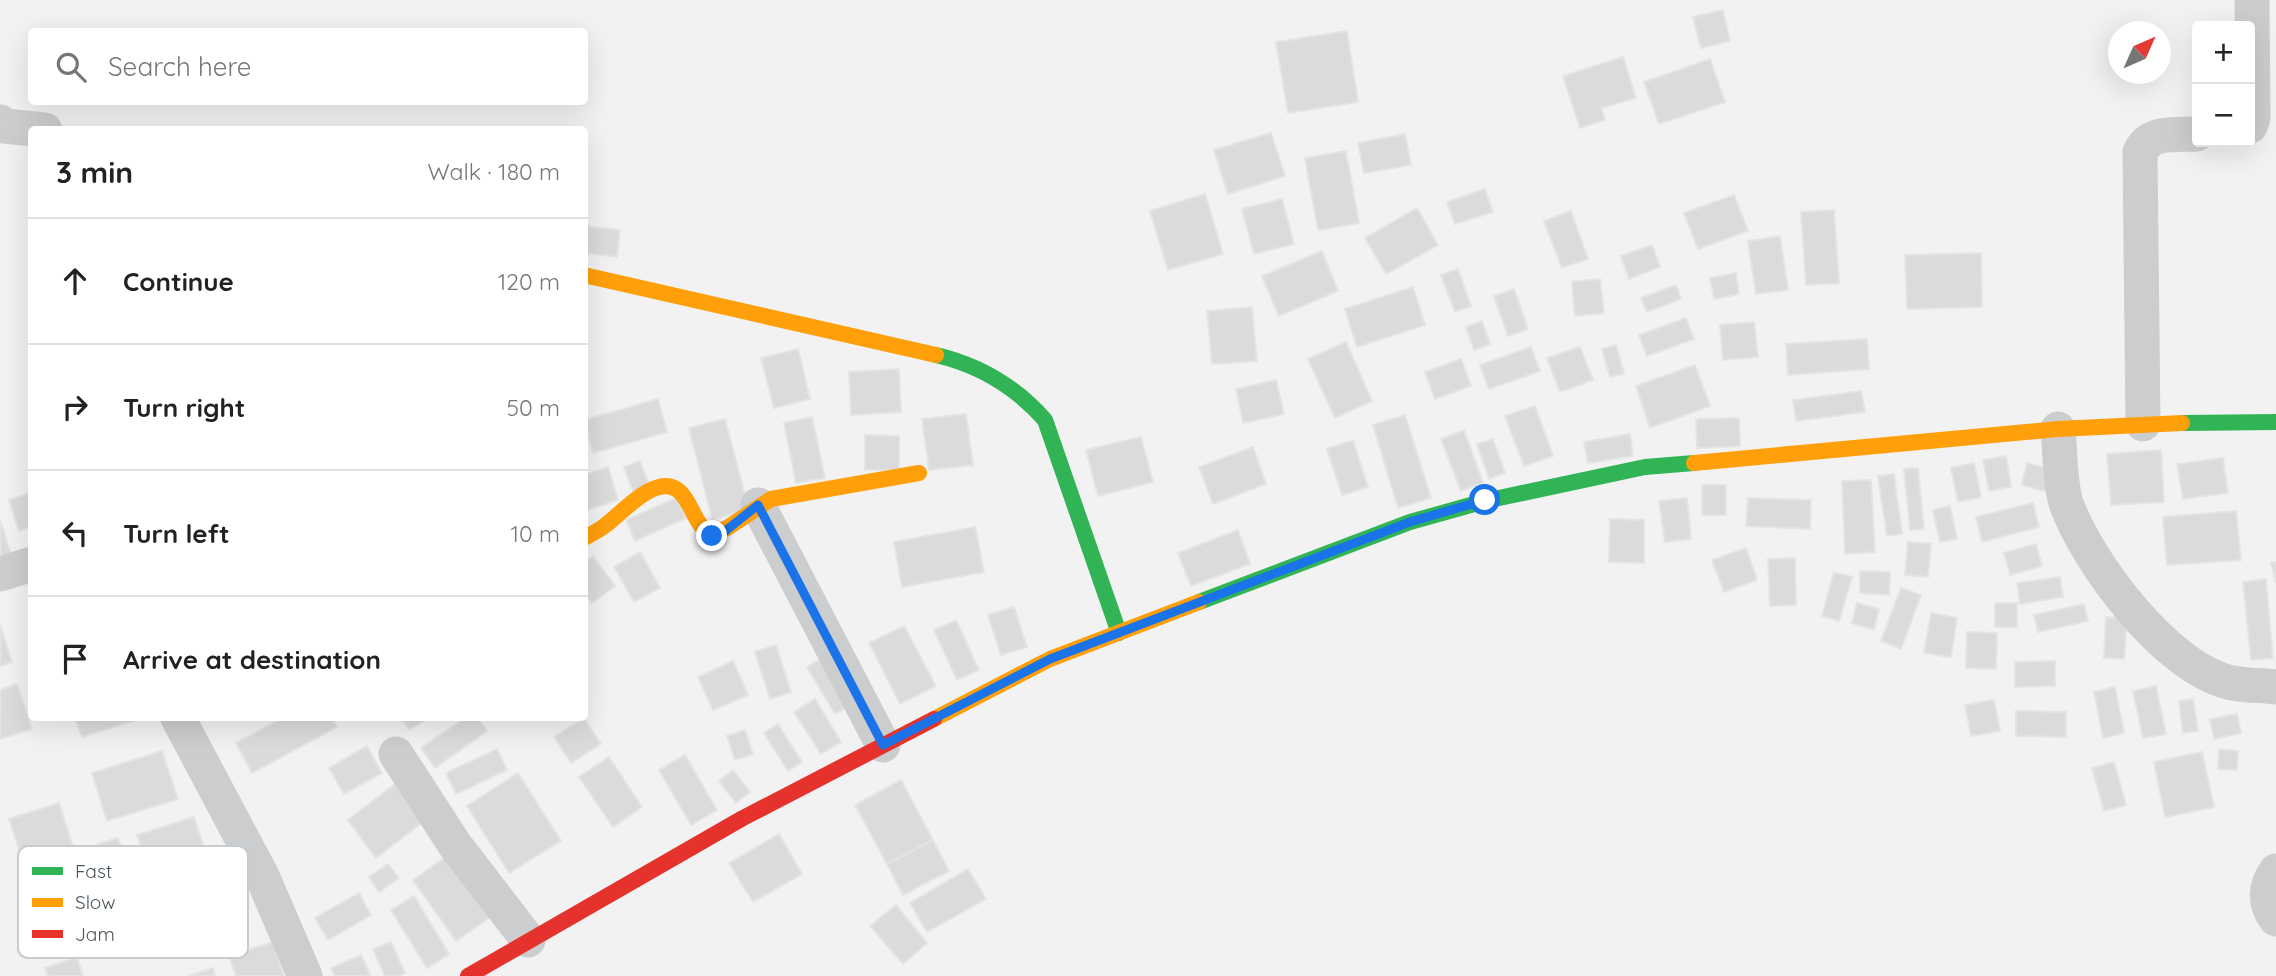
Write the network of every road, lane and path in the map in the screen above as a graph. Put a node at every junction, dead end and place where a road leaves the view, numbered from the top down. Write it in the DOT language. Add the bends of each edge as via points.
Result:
graph roads {
  1 [pos="2252,0"];
  2 [pos="2253,84"];
  3 [pos="0,122"];
  4 [pos="28,128"];
  5 [pos="2192,134"];
  6 [pos="588,276"];
  7 [pos="2276,422"];
  8 [pos="2143,424"];
  9 [pos="2058,429"];
  10 [pos="919,473"];
  11 [pos="758,505"];
  12 [pos="588,536"];
  13 [pos="28,565"];
  14 [pos="0,574"];
  15 [pos="1119,633"];
  16 [pos="2276,687"];
  17 [pos="180,721"];
  18 [pos="883,745"];
  19 [pos="396,754"];
  20 [pos="246,846"];
  21 [pos="248,850"];
  22 [pos="2276,871"];
  23 [pos="2276,919"];
  24 [pos="528,940"];
  25 [pos="306,976"];
  26 [pos="467,976"];
  1 -- 2 [label="street"];
  3 -- 4 [label="street"];
  5 -- 8 [label="street" via="2155,137 2140,152"];
  6 -- 15 [label="street" via="960,361 996,376 1045,420"];
  7 -- 8 [label="street"];
  8 -- 9 [label="street"];
  9 -- 15 [label="street" via="1645,467 1485,500 1410,522"];
  9 -- 16 [label="street" via="2065,501 2091,555 2129,607 2167,646 2197,668 2227,682"];
  10 -- 11 [label="street"];
  11 -- 12 [label="street" via="712,536 702,530 680,492 664,484"];
  11 -- 18 [label="street"];
  13 -- 14 [label="street"];
  15 -- 18 [label="street" via="1050,659"];
  17 -- 20 [label="street"];
  18 -- 24 [label="street"];
  19 -- 24 [label="street" via="455,845"];
  21 -- 25 [label="street"];
  22 -- 23 [label="street" via="2268,884 2267,901"];
  24 -- 26 [label="street"];
}
